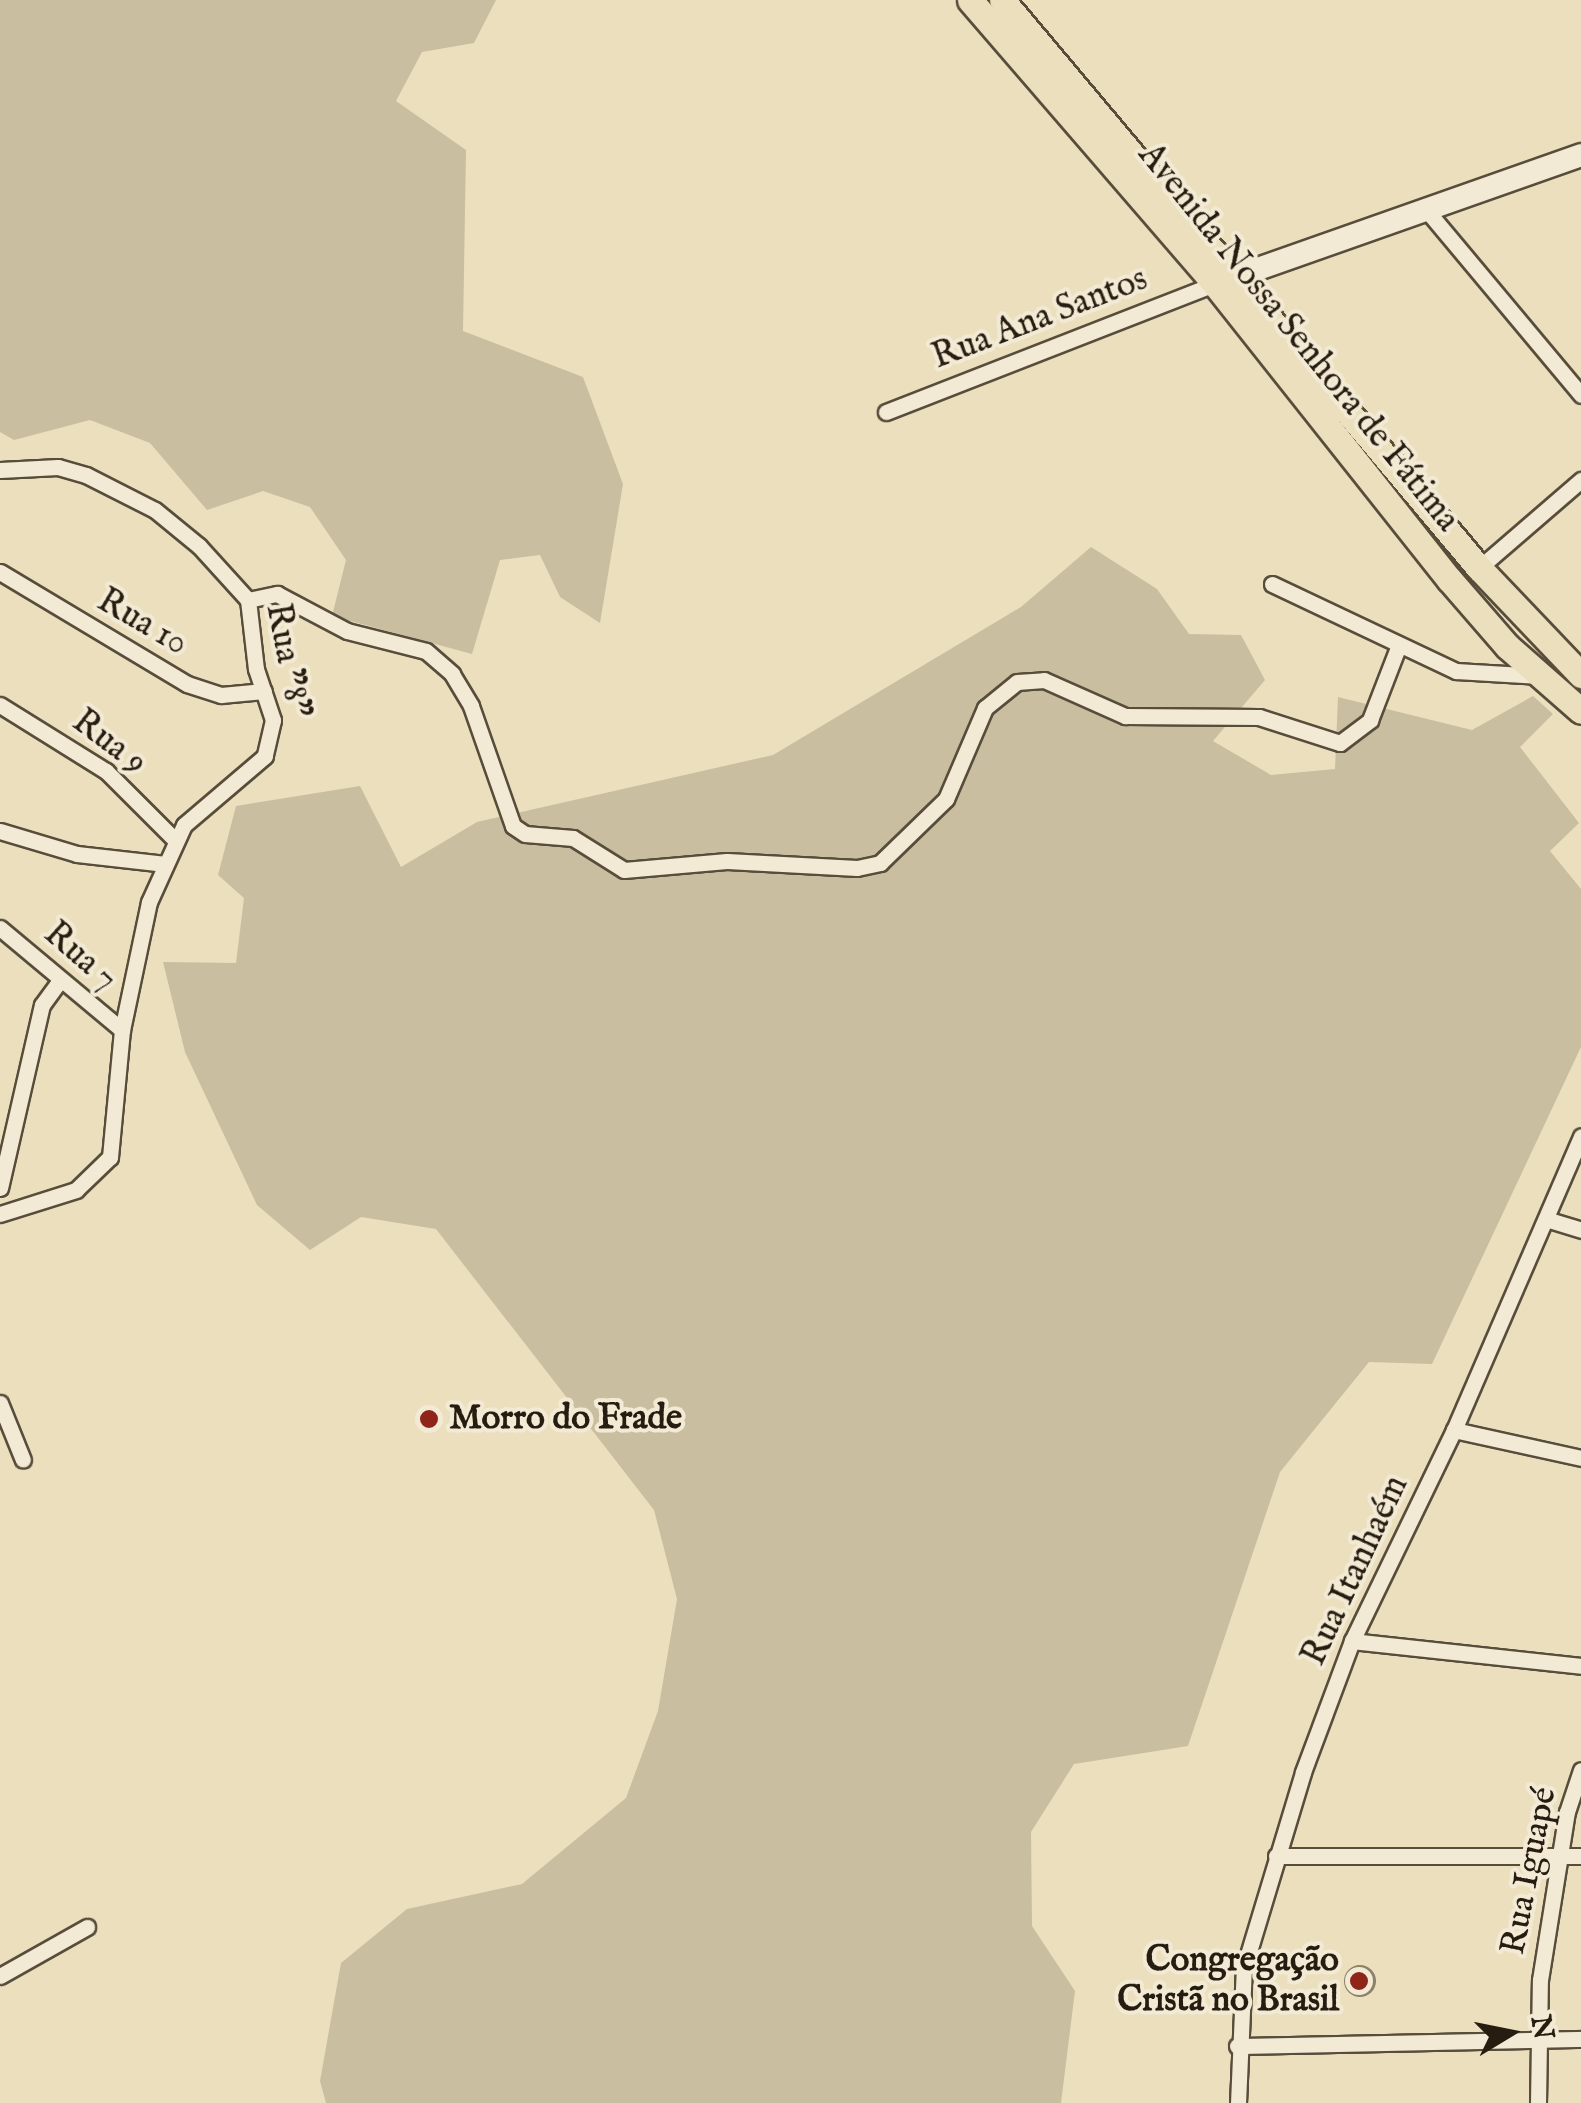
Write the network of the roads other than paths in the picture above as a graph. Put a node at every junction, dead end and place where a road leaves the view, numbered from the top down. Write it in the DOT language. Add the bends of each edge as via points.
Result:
graph roads {
  1 [pos="970,0"];
  2 [pos="1002,0"];
  3 [pos="1581,155"];
  4 [pos="1424,206"];
  5 [pos="1227,280"];
  6 [pos="1581,395"];
  7 [pos="886,412"];
  8 [pos="0,470"];
  9 [pos="1581,480"];
  10 [pos="1479,568"];
  11 [pos="0,572"];
  12 [pos="1272,584"];
  13 [pos="248,600"];
  14 [pos="1399,644"];
  15 [pos="1540,676"];
  16 [pos="1581,676"];
  17 [pos="264,691"];
  18 [pos="0,705"];
  19 [pos="1581,712"];
  20 [pos="0,831"];
  21 [pos="175,840"];
  22 [pos="165,864"];
  23 [pos="0,928"];
  24 [pos="59,982"];
  25 [pos="122,1030"];
  26 [pos="1581,1136"];
  27 [pos="0,1188"];
  28 [pos="0,1214"];
  29 [pos="1546,1219"];
  30 [pos="1581,1230"];
  31 [pos="0,1403"];
  32 [pos="1454,1430"];
  33 [pos="1581,1458"];
  34 [pos="23,1460"];
  35 [pos="1352,1641"];
  36 [pos="1581,1666"];
  37 [pos="1581,1770"];
  38 [pos="1276,1856"];
  39 [pos="1560,1856"];
  40 [pos="1581,1856"];
  41 [pos="87,1927"];
  42 [pos="0,1976"];
  43 [pos="1581,2039"];
  44 [pos="1538,2040"];
  45 [pos="1237,2046"];
  46 [pos="1238,2103"];
  47 [pos="1538,2103"];
  1 -- 5 [label="main road, Avenida Nossa Senhora de Fátima"];
  2 -- 5 [label="main road, Avenida Nossa Senhora de Fátima"];
  3 -- 4 [label="main road"];
  4 -- 5 [label="main road"];
  4 -- 6 [label="street"];
  5 -- 7 [label="street, Rua Ana Santos"];
  5 -- 10 [label="main road, Avenida Nossa Senhora de Fátima"];
  5 -- 15 [label="main road, Avenida Nossa Senhora de Fátima" via="1449,579"];
  8 -- 13 [label="street, Rua \"8\"" via="58,467 130,496 178,527"];
  9 -- 10 [label="street"];
  10 -- 16 [label="main road, Avenida Nossa Senhora de Fátima"];
  11 -- 17 [label="street, Rua 10" via="186,684 221,695"];
  12 -- 14 [label="street"];
  13 -- 14 [label="street" via="277,594 347,631 426,651 452,674 471,706 513,826 525,834 572,838 624,870 727,861 857,868 880,863 946,799 985,708 1016,682 1044,680 1125,716 1259,717 1340,744 1370,720"];
  13 -- 17 [label="street, Rua \"8\""];
  14 -- 15 [label="street" via="1477,676"];
  15 -- 19 [label="main road, Avenida Nossa Senhora de Fátima"];
  17 -- 21 [label="street, Rua \"8\"" via="273,720 265,756 203,806"];
  18 -- 21 [label="street, Rua 9" via="106,771"];
  20 -- 22 [label="street" via="76,854"];
  21 -- 22 [label="street, Rua \"8\""];
  22 -- 25 [label="street, Rua \"8\""];
  23 -- 24 [label="street, Rua 7"];
  24 -- 25 [label="street, Rua 7"];
  24 -- 27 [label="street" via="42,1004"];
  25 -- 28 [label="street, Rua \"8\"" via="110,1157 76,1190"];
  26 -- 29 [label="street, Rua Itanhaém"];
  29 -- 30 [label="street"];
  29 -- 32 [label="street, Rua Itanhaém"];
  31 -- 34 [label="street"];
  32 -- 33 [label="street"];
  32 -- 35 [label="street, Rua Itanhaém"];
  35 -- 36 [label="street"];
  35 -- 38 [label="street, Rua Itanhaém"];
  37 -- 39 [label="street, Rua Iguapé"];
  38 -- 39 [label="street"];
  38 -- 45 [label="street, Rua Itanhaém" via="1244,1968"];
  39 -- 40 [label="street"];
  39 -- 44 [label="street, Rua Iguapé" via="1540,1980"];
  41 -- 42 [label="street"];
  43 -- 44 [label="street"];
  44 -- 45 [label="street"];
  44 -- 47 [label="street, Rua Iguapé"];
  45 -- 46 [label="street, Rua Itanhaém"];
}
